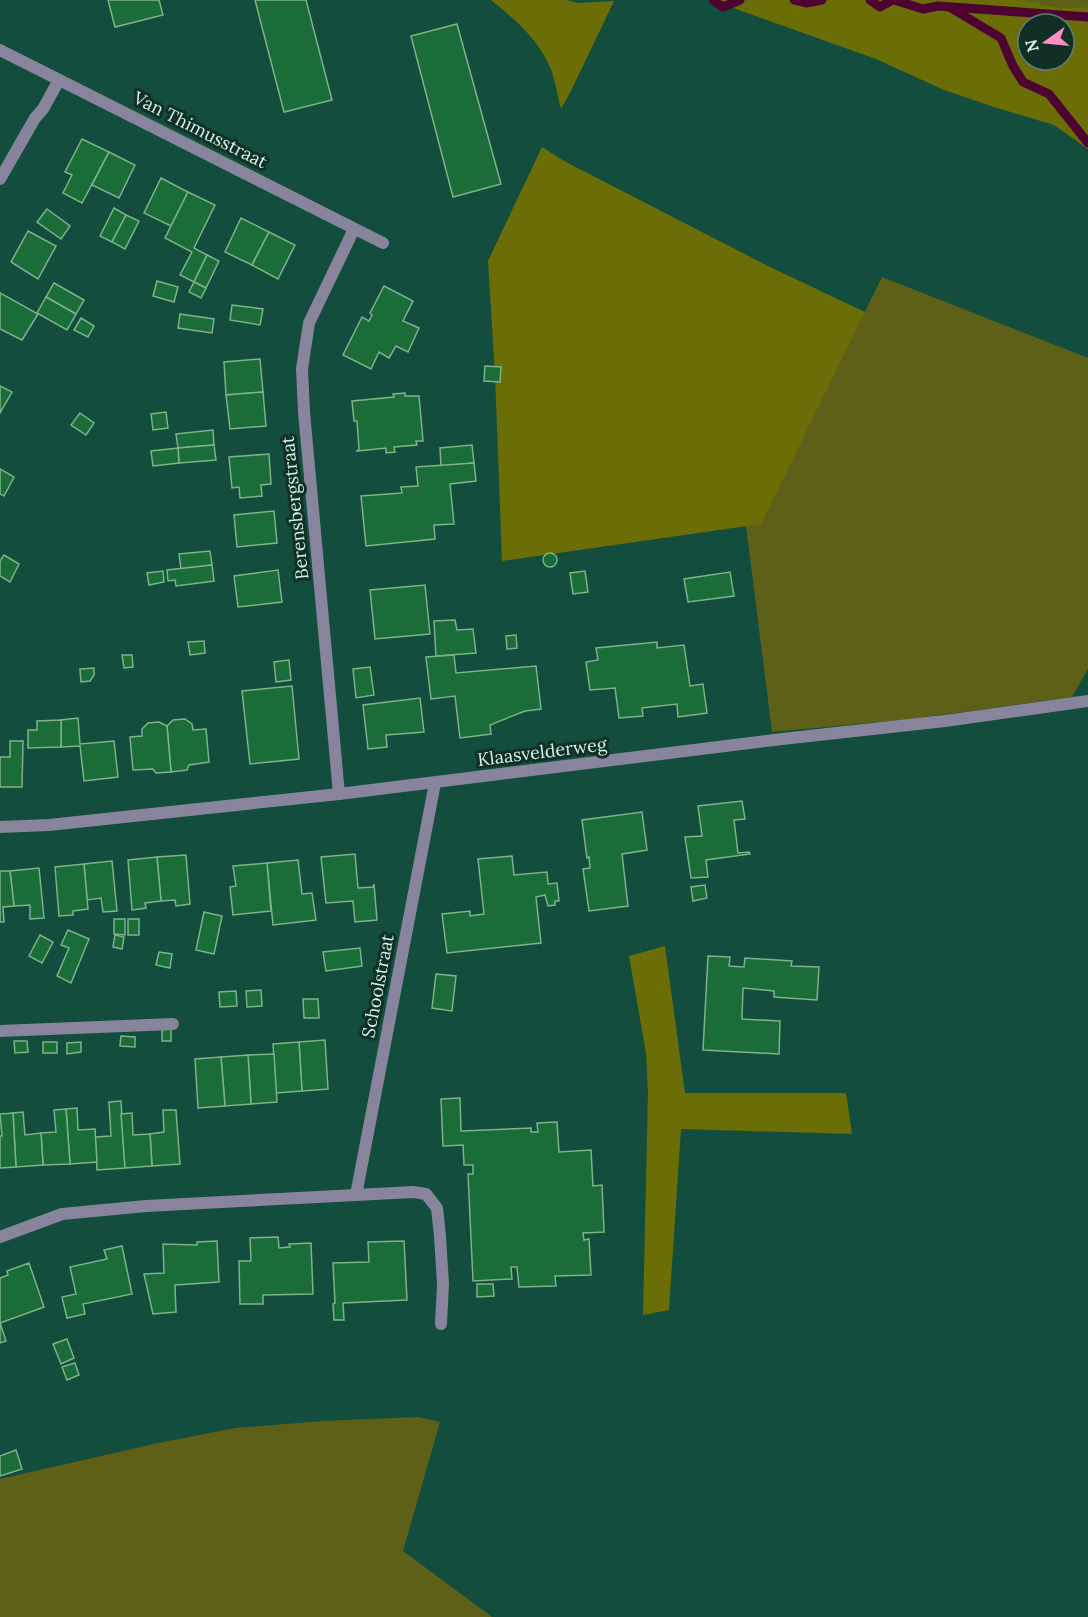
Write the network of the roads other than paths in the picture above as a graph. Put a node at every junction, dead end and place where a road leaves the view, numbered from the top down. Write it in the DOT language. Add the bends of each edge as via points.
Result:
graph roads {
  1 [pos="0,50"];
  2 [pos="59,80"];
  3 [pos="0,178"];
  4 [pos="354,229"];
  5 [pos="383,243"];
  6 [pos="1088,701"];
  7 [pos="435,783"];
  8 [pos="339,794"];
  9 [pos="0,826"];
  10 [pos="173,1023"];
  11 [pos="0,1031"];
  12 [pos="356,1195"];
  13 [pos="0,1237"];
  14 [pos="441,1324"];
  1 -- 2 [label="street, Van Thimusstraat"];
  2 -- 3 [label="street"];
  2 -- 4 [label="street, Van Thimusstraat"];
  4 -- 5 [label="street, Van Thimusstraat"];
  4 -- 8 [label="street, Berensbergstraat" via="309,322 302,369"];
  6 -- 7 [label="street, Klaasvelderweg"];
  7 -- 8 [label="street, Klaasvelderweg"];
  7 -- 12 [label="street, Schoolstraat"];
  8 -- 9 [label="street, Klaasvelderweg" via="49,825"];
  10 -- 11 [label="street"];
  12 -- 13 [label="street" via="62,1214"];
  12 -- 14 [label="street" via="426,1194 437,1208 443,1284"];
}
